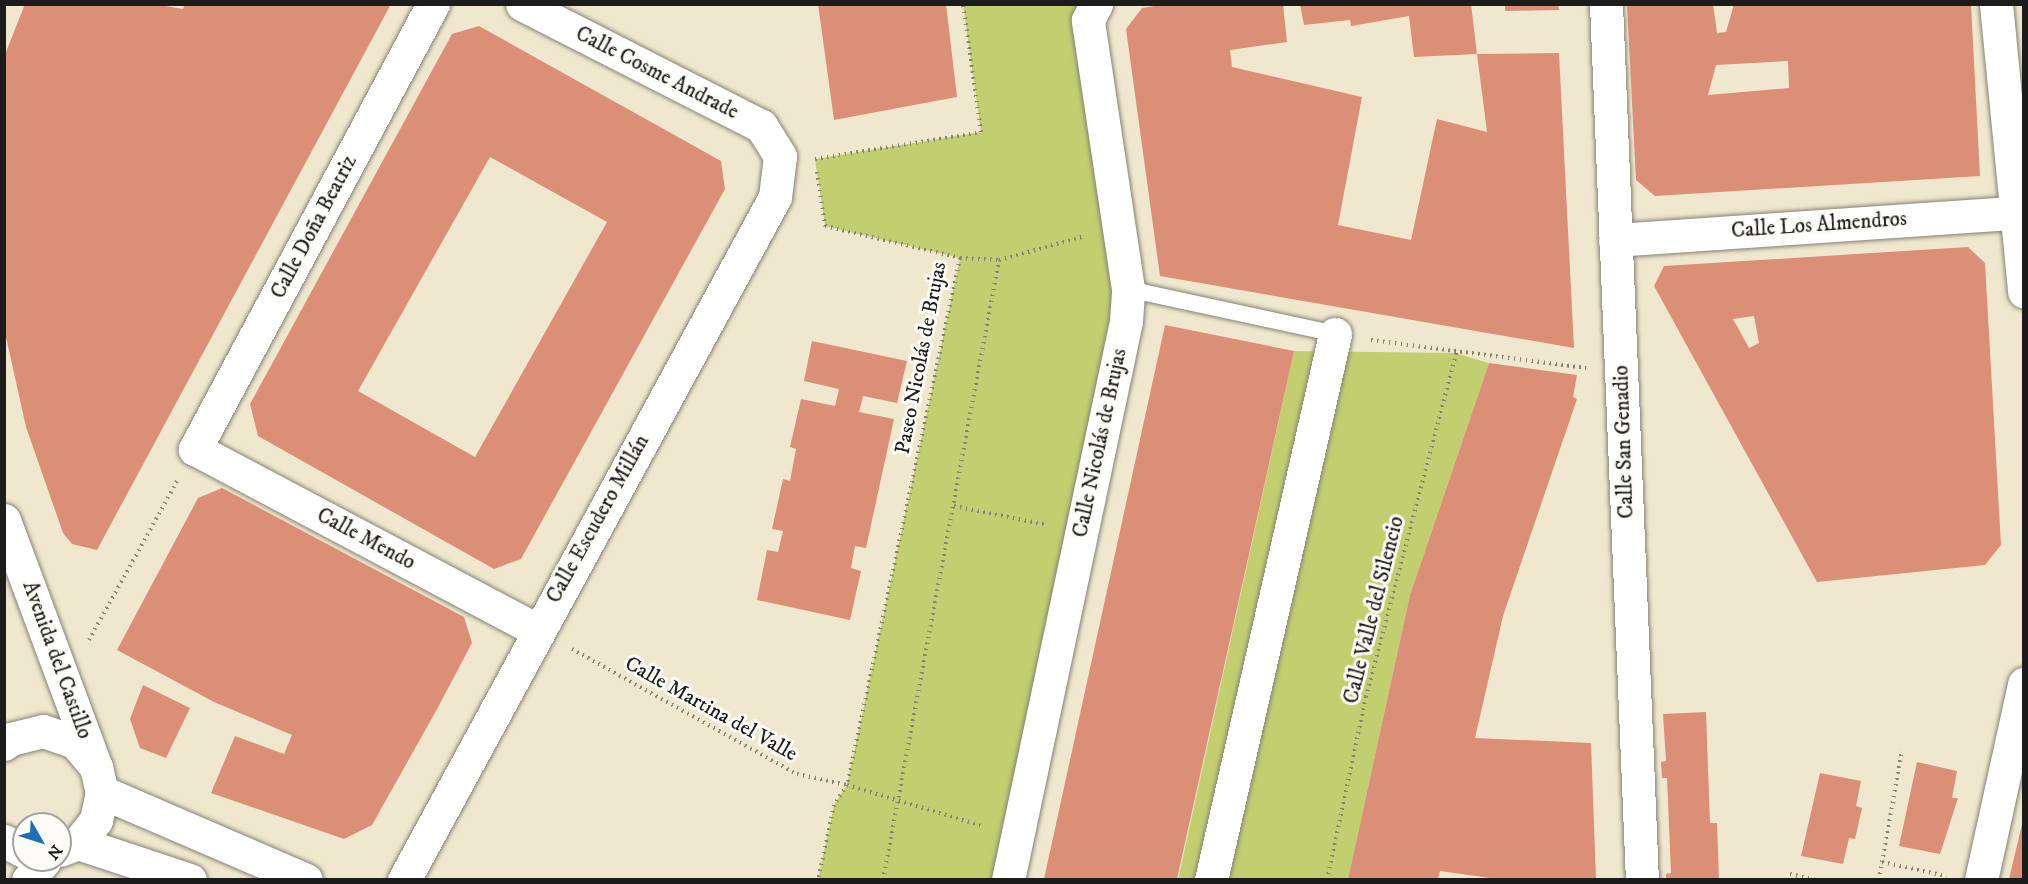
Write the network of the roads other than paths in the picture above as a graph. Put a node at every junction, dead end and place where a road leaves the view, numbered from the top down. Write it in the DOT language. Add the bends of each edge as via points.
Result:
graph roads {
  1 [pos="433,4"];
  2 [pos="522,4"];
  3 [pos="1096,4"];
  4 [pos="1606,4"];
  5 [pos="1996,4"];
  6 [pos="780,156"];
  7 [pos="2020,212"];
  8 [pos="1615,240"];
  9 [pos="1128,289"];
  10 [pos="2024,291"];
  11 [pos="1342,335"];
  12 [pos="195,449"];
  13 [pos="4,520"];
  14 [pos="537,630"];
  15 [pos="2024,684"];
  16 [pos="4,744"];
  17 [pos="99,779"];
  18 [pos="72,843"];
  19 [pos="72,847"];
  20 [pos="1965,878"];
  21 [pos="190,879"];
  22 [pos="306,879"];
  23 [pos="404,879"];
  24 [pos="1008,879"];
  25 [pos="1212,879"];
  26 [pos="1642,879"];
  1 -- 12 [label="street, Calle Doña Beatriz"];
  2 -- 6 [label="street, Calle Cosme Andrade" via="761,126"];
  3 -- 9 [label="street, Calle Nicolás de Brujas" via="1088,20"];
  4 -- 8 [label="street, Calle San Genadio"];
  5 -- 7 [label="street"];
  6 -- 14 [label="street, Calle Escudero Millán" via="776,197"];
  7 -- 8 [label="street, Calle Los Almendros"];
  7 -- 10 [label="street"];
  8 -- 26 [label="street, Calle San Genadio"];
  9 -- 11 [label="lane"];
  9 -- 24 [label="street, Calle Nicolás de Brujas" via="1125,321"];
  11 -- 25 [label="street"];
  12 -- 14 [label="street, Calle Mendo"];
  13 -- 17 [label="street, Avenida del Castillo"];
  14 -- 23 [label="street, Calle Escudero Millán"];
  15 -- 20 [label="street"];
  16 -- 17 [label="street" via="43,731 75,742"];
  17 -- 18 [label="street" via="96,820"];
  17 -- 22 [label="street"];
  19 -- 21 [label="street"];
}
